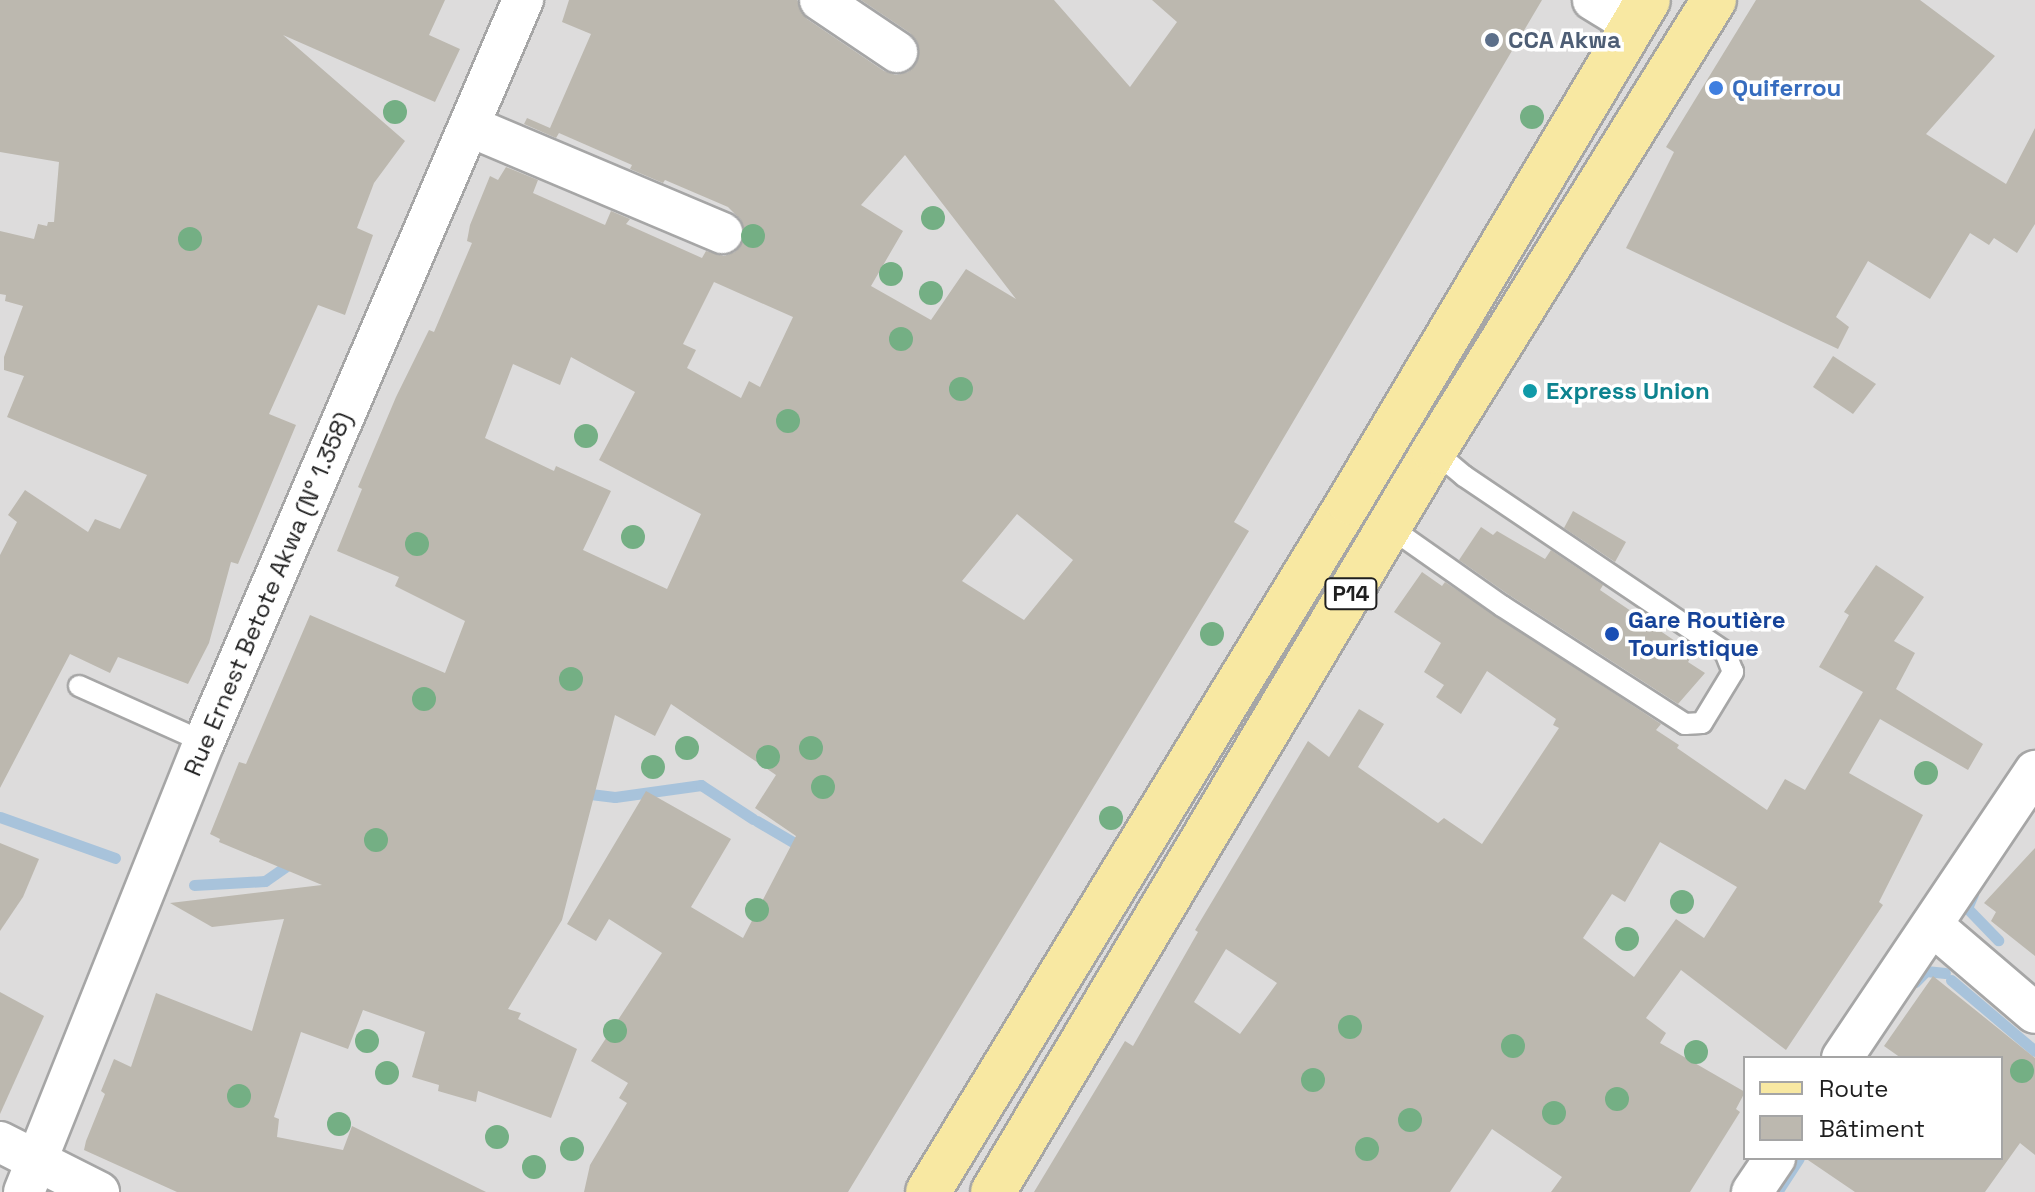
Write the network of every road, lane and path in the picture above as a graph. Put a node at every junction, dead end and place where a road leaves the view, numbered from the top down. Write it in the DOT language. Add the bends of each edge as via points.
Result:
graph roads {
  1 [pos="523,0"];
  2 [pos="820,0"];
  3 [pos="1593,0"];
  4 [pos="1714,0"];
  5 [pos="1640,12"];
  6 [pos="897,52"];
  7 [pos="469,126"];
  8 [pos="722,233"];
  9 [pos="1434,451"];
  10 [pos="1391,528"];
  11 [pos="79,686"];
  12 [pos="204,742"];
  13 [pos="2035,771"];
  14 [pos="1932,925"];
  15 [pos="2035,1013"];
  16 [pos="1843,1056"];
  17 [pos="0,1142"];
  18 [pos="1774,1160"];
  19 [pos="31,1176"];
  20 [pos="99,1192"];
  21 [pos="928,1192"];
  22 [pos="993,1192"];
  23 [pos="1752,1192"];
  1 -- 7 [label="street, Rue Ernest Betote Akwa (N° 1.358)"];
  2 -- 6 [label="street"];
  3 -- 5 [label="street"];
  4 -- 9 [label="main road, P14"];
  5 -- 21 [label="main road, P14"];
  7 -- 8 [label="street"];
  7 -- 12 [label="street, Rue Ernest Betote Akwa (N° 1.358)"];
  9 -- 10 [label="main road, P14"];
  9 -- 10 [label="lane" via="1725,652 1733,672 1702,723 1685,724"];
  10 -- 22 [label="main road, P14"];
  11 -- 12 [label="lane"];
  12 -- 19 [label="street, Rue Ernest Betote Akwa (N° 1.358)"];
  13 -- 14 [label="street"];
  14 -- 15 [label="street"];
  14 -- 16 [label="street"];
  17 -- 19 [label="street"];
  18 -- 23 [label="street"];
  19 -- 20 [label="street"];
}
